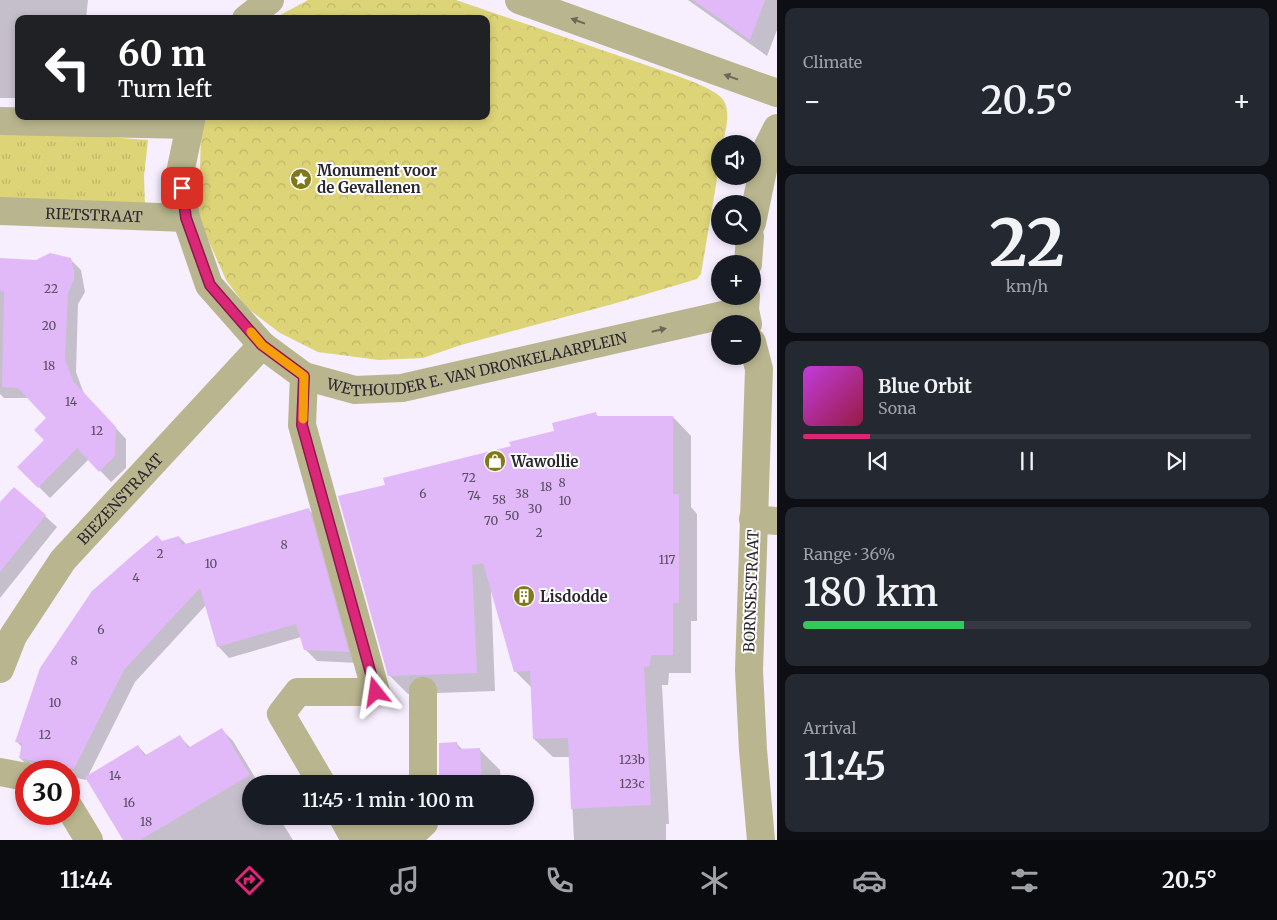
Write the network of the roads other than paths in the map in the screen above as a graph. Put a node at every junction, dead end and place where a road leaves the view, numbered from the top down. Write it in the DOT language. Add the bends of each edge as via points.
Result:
graph roads {
  1 [pos="270,0"];
  2 [pos="519,0"];
  3 [pos="251,15"];
  4 [pos="777,93"];
  5 [pos="0,121"];
  6 [pos="190,121"];
  7 [pos="777,128"];
  8 [pos="758,195"];
  9 [pos="0,211"];
  10 [pos="186,218"];
  11 [pos="746,310"];
  12 [pos="262,345"];
  13 [pos="758,365"];
  14 [pos="304,376"];
  15 [pos="765,520"];
  16 [pos="0,669"];
  17 [pos="423,691"];
  18 [pos="0,772"];
  19 [pos="15,775"];
  20 [pos="317,775"];
  21 [pos="424,775"];
  22 [pos="80,825"];
  23 [pos="347,825"];
  24 [pos="422,825"];
  25 [pos="89,840"];
  26 [pos="761,840"];
  1 -- 3 [label="street"];
  4 -- 2 [label="street, one-way"];
  5 -- 6 [label="street"];
  6 -- 10 [label="street, WETHOUDER E. VAN DRONKELAARPLEIN" via="180,173"];
  7 -- 8 [label="street" via="768,146"];
  9 -- 10 [label="street, RIETSTRAAT"];
  10 -- 12 [label="street, WETHOUDER E. VAN DRONKELAARPLEIN" via="210,285"];
  14 -- 11 [label="street, WETHOUDER E. VAN DRONKELAARPLEIN, one-way" via="355,390 402,388"];
  12 -- 14 [label="street, WETHOUDER E. VAN DRONKELAARPLEIN"];
  12 -- 16 [label="street, BIEZENSTRAAT" via="63,560 14,636"];
  13 -- 15 [label="street, BORNSESTRAAT"];
  14 -- 20 [label="street" via="302,425 376,692 298,692 280,714"];
  15 -- 26 [label="street, BORNSESTRAAT" via="749,670 752,750"];
  17 -- 21 [label="street"];
  18 -- 19 [label="street"];
  22 -- 25 [label="street"];
  23 -- 24 [label="street" via="353,836 410,835"];
}
